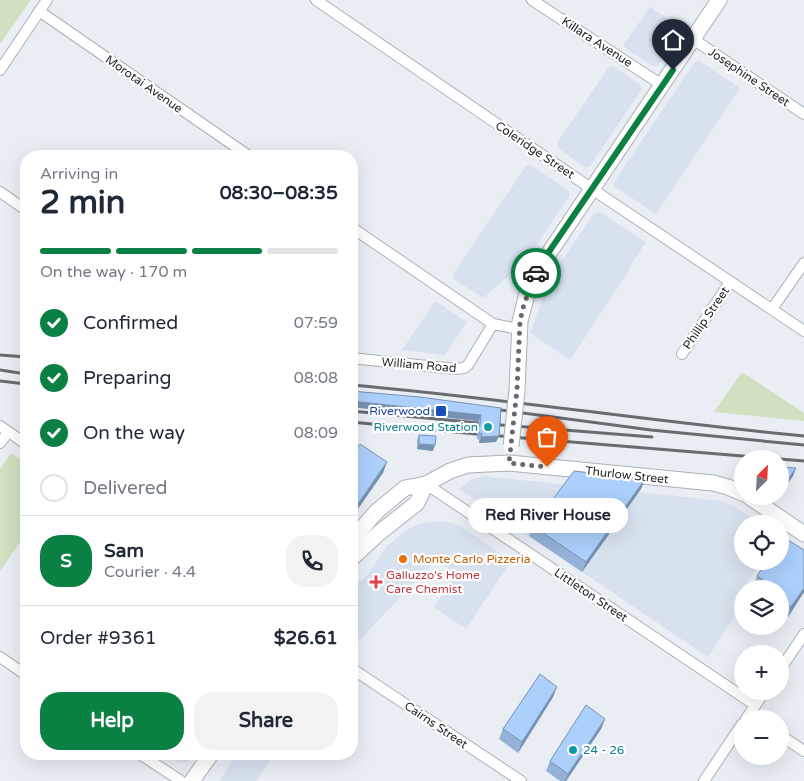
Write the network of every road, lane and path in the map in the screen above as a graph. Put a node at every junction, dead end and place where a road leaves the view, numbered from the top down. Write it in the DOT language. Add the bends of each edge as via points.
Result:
graph roads {
  1 [pos="47,0"];
  2 [pos="316,0"];
  3 [pos="532,0"];
  4 [pos="719,0"];
  5 [pos="39,11"];
  6 [pos="693,39"];
  7 [pos="0,70"];
  8 [pos="662,85"];
  9 [pos="804,114"];
  10 [pos="240,150"];
  11 [pos="592,189"];
  12 [pos="0,192"];
  13 [pos="20,206"];
  14 [pos="358,232"];
  15 [pos="804,262"];
  16 [pos="730,282"];
  17 [pos="772,309"];
  18 [pos="493,324"];
  19 [pos="519,329"];
  20 [pos="804,331"];
  21 [pos="682,354"];
  22 [pos="358,359"];
  23 [pos="4,429"];
  24 [pos="20,440"];
  25 [pos="0,443"];
  26 [pos="509,463"];
  27 [pos="426,484"];
  28 [pos="734,489"];
  29 [pos="761,505"];
  30 [pos="358,533"];
  31 [pos="804,534"];
  32 [pos="358,552"];
  33 [pos="804,634"];
  34 [pos="789,656"];
  35 [pos="0,657"];
  36 [pos="20,671"];
  37 [pos="358,673"];
  38 [pos="759,700"];
  39 [pos="755,705"];
  40 [pos="753,710"];
  41 [pos="734,736"];
  42 [pos="789,741"];
  43 [pos="804,751"];
  44 [pos="149,760"];
  45 [pos="206,760"];
  46 [pos="181,781"];
  47 [pos="192,781"];
  48 [pos="521,781"];
  49 [pos="704,781"];
  1 -- 5 [label="street"];
  2 -- 11 [label="street, Coleridge Street"];
  3 -- 8 [label="street, Killara Avenue"];
  4 -- 6 [label="main road"];
  5 -- 7 [label="street"];
  5 -- 10 [label="street, Morotai Avenue"];
  6 -- 8 [label="main road"];
  6 -- 9 [label="street, Josephine Street"];
  8 -- 11 [label="main road"];
  11 -- 16 [label="street, Coleridge Street"];
  11 -- 19 [label="main road" via="537,271 524,304"];
  12 -- 13 [label="street"];
  14 -- 18 [label="street"];
  15 -- 17 [label="street"];
  16 -- 17 [label="street, Coleridge Street"];
  16 -- 21 [label="street, Phillip Street"];
  17 -- 20 [label="street, Coleridge Street"];
  18 -- 19 [label="street"];
  18 -- 22 [label="street, William Road" via="464,368"];
  19 -- 26 [label="main road, bridge" via="517,390"];
  23 -- 24 [label="street"];
  23 -- 25 [label="street"];
  26 -- 27 [label="main road, Thurlow Street" via="468,465"];
  26 -- 28 [label="main road, Thurlow Street" via="713,484"];
  27 -- 30 [label="main road, Thurlow Street" via="405,488 376,512"];
  27 -- 32 [label="main road" via="417,503"];
  27 -- 39 [label="street, Littleton Street"];
  29 -- 31 [label="main road"];
  33 -- 34 [label="street"];
  35 -- 36 [label="street"];
  37 -- 48 [label="street, Cairns Street"];
  38 -- 39 [label="street"];
  39 -- 40 [label="street"];
  41 -- 49 [label="street"];
  42 -- 43 [label="street"];
  44 -- 46 [label="street"];
  45 -- 47 [label="main road"];
}
